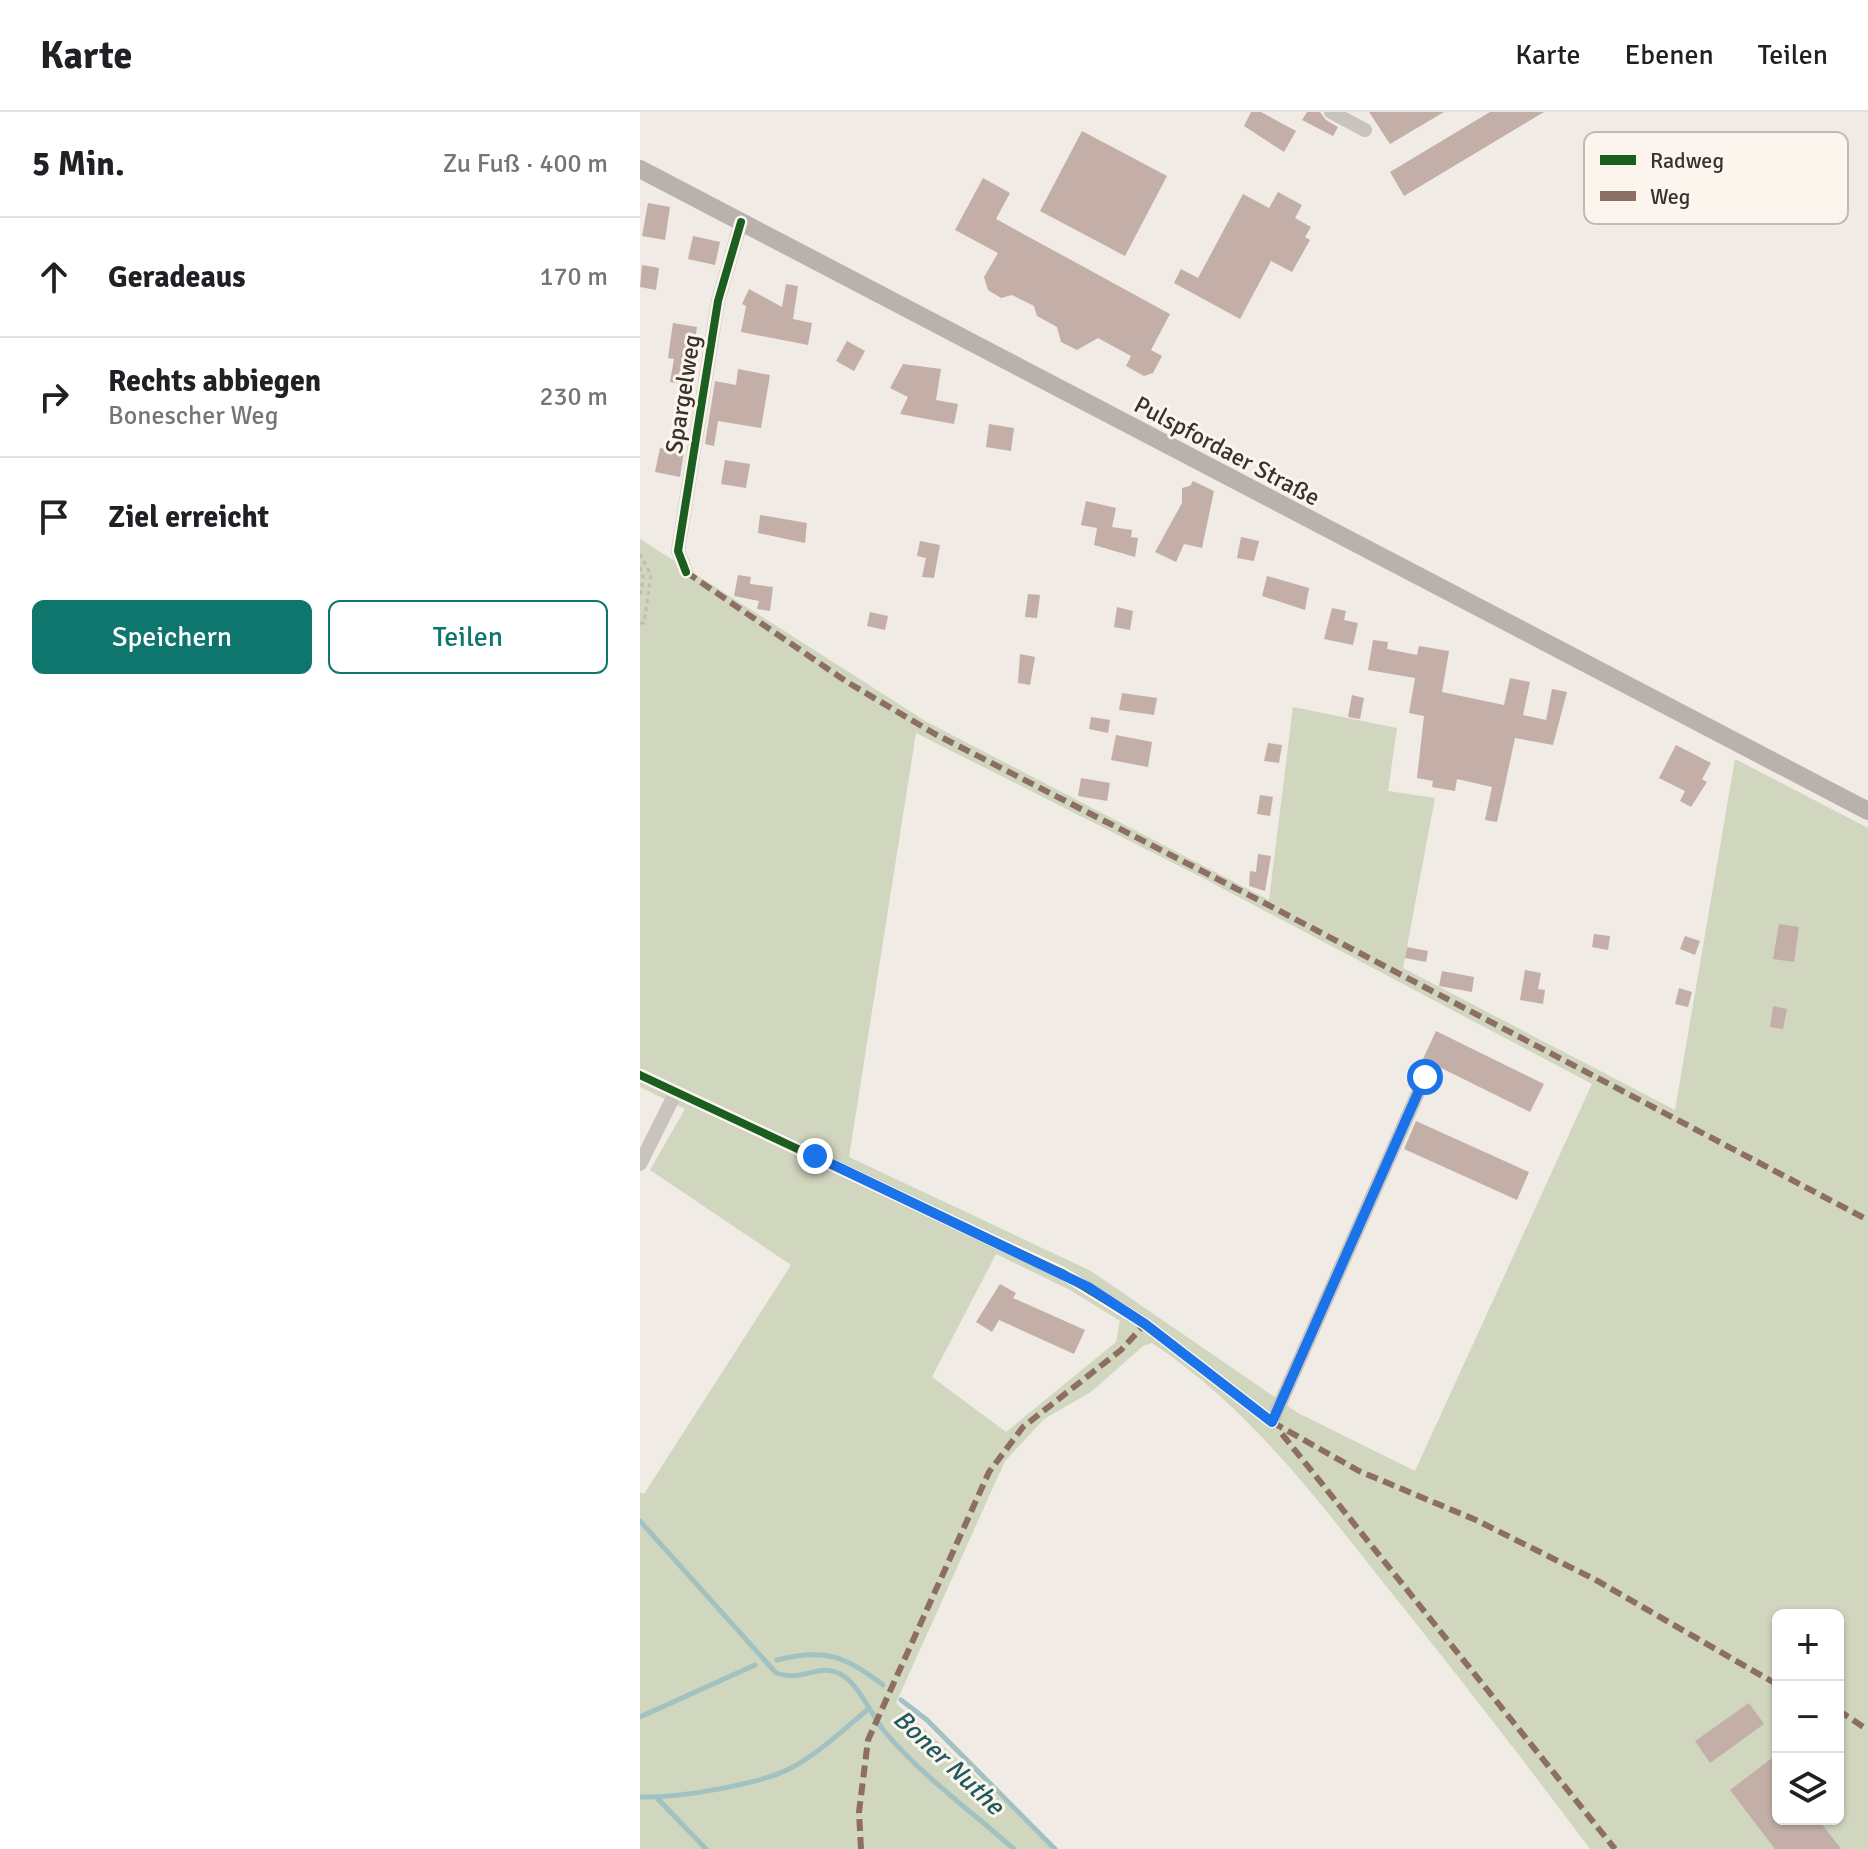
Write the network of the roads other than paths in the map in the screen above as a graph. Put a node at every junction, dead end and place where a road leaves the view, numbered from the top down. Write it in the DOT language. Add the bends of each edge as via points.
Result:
graph roads {
  1 [pos="1331,112"];
  2 [pos="1365,130"];
  3 [pos="640,169"];
  4 [pos="741,222"];
  5 [pos="686,572"];
  6 [pos="1868,811"];
  7 [pos="640,1075"];
  8 [pos="1425,1077"];
  9 [pos="676,1092"];
  10 [pos="640,1164"];
  1 -- 2 [label="street"];
  3 -- 4 [label="main road, Pulspfordaer Straße"];
  4 -- 5 [label="street, Spargelweg" via="718,301 707,365 678,551"];
  4 -- 6 [label="main road, Pulspfordaer Straße"];
  7 -- 9 [label="street"];
  8 -- 9 [label="street" via="1272,1422 1088,1287"];
  9 -- 10 [label="street"];
}
